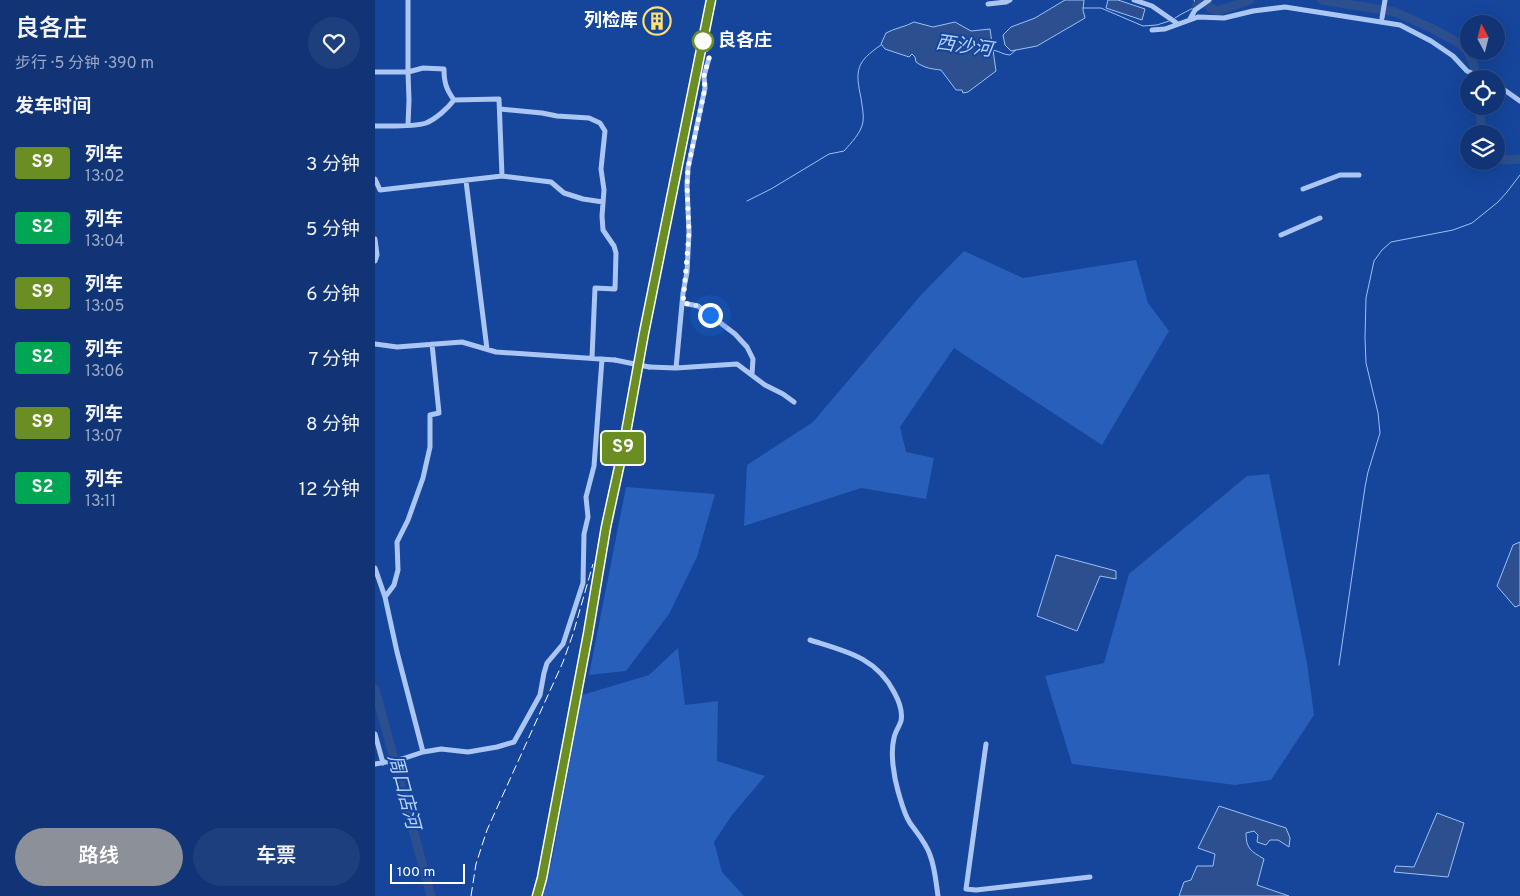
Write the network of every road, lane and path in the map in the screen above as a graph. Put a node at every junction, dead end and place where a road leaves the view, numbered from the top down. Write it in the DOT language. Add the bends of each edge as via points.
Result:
graph roads {
  1 [pos="408,0"];
  2 [pos="1010,0"];
  3 [pos="1134,0"];
  4 [pos="1209,0"];
  5 [pos="1385,0"];
  6 [pos="987,4"];
  7 [pos="1382,18"];
  8 [pos="1190,20"];
  9 [pos="1178,24"];
  10 [pos="1152,30"];
  11 [pos="709,58"];
  12 [pos="1466,70"];
  13 [pos="375,72"];
  14 [pos="407,72"];
  15 [pos="1505,90"];
  16 [pos="454,100"];
  17 [pos="1520,101"];
  18 [pos="500,109"];
  19 [pos="408,125"];
  20 [pos="375,126"];
  21 [pos="1359,175"];
  22 [pos="502,176"];
  23 [pos="375,179"];
  24 [pos="466,181"];
  25 [pos="1303,189"];
  26 [pos="603,202"];
  27 [pos="1320,218"];
  28 [pos="1281,235"];
  29 [pos="375,238"];
  30 [pos="375,261"];
  31 [pos="683,303"];
  32 [pos="375,344"];
  33 [pos="432,344"];
  34 [pos="487,349"];
  35 [pos="592,358"];
  36 [pos="602,359"];
  37 [pos="676,368"];
  38 [pos="751,374"];
  39 [pos="794,402"];
  40 [pos="375,568"];
  41 [pos="385,596"];
  42 [pos="810,640"];
  43 [pos="375,734"];
  44 [pos="986,744"];
  45 [pos="423,752"];
  46 [pos="384,762"];
  47 [pos="375,764"];
  48 [pos="1090,877"];
  49 [pos="971,889"];
  50 [pos="938,896"];
  51 [pos="970,896"];
  1 -- 14 [label="street"];
  2 -- 6 [label="street"];
  3 -- 9 [label="street" via="1152,6"];
  4 -- 8 [label="street" via="1195,10"];
  5 -- 7 [label="street"];
  8 -- 9 [label="street"];
  8 -- 12 [label="street" via="1198,17 1224,18 1285,7 1400,25 1431,41"];
  9 -- 10 [label="street"];
  11 -- 31 [label="street" via="688,168 689,233"];
  13 -- 14 [label="street"];
  14 -- 16 [label="street" via="423,68 445,69 444,82"];
  14 -- 19 [label="street"];
  15 -- 17 [label="street"];
  16 -- 18 [label="street" via="499,99"];
  16 -- 19 [label="street" via="426,122"];
  18 -- 22 [label="street"];
  18 -- 26 [label="street" via="589,118 600,123 605,131 601,170"];
  19 -- 20 [label="street"];
  21 -- 25 [label="street" via="1340,176"];
  22 -- 24 [label="street"];
  22 -- 26 [label="street" via="551,182 565,193"];
  23 -- 24 [label="street" via="380,190"];
  24 -- 34 [label="street"];
  26 -- 35 [label="street" via="603,230 617,253 615,289 595,288"];
  27 -- 28 [label="street"];
  29 -- 30 [label="street"];
  31 -- 37 [label="street"];
  31 -- 38 [label="street" via="698,306 735,334 753,358"];
  32 -- 33 [label="street" via="397,347"];
  33 -- 34 [label="street" via="462,342"];
  33 -- 41 [label="street" via="439,413 430,415 430,447 423,478 397,542 395,585"];
  34 -- 35 [label="street"];
  35 -- 36 [label="street"];
  36 -- 37 [label="street, bridge"];
  36 -- 45 [label="street" via="594,466 586,497 588,517 584,534 583,583 563,644 547,663 540,695 514,742 468,752 441,749"];
  37 -- 38 [label="street" via="737,364"];
  38 -- 39 [label="street"];
  40 -- 41 [label="street"];
  41 -- 45 [label="street"];
  42 -- 50 [label="street" via="867,661 879,670 898,700 901,721 893,738 897,790 909,821 930,854"];
  43 -- 46 [label="street"];
  44 -- 49 [label="street" via="966,889"];
  45 -- 46 [label="street"];
  46 -- 47 [label="street"];
  48 -- 49 [label="street"];
  49 -- 51 [label="street"];
}
